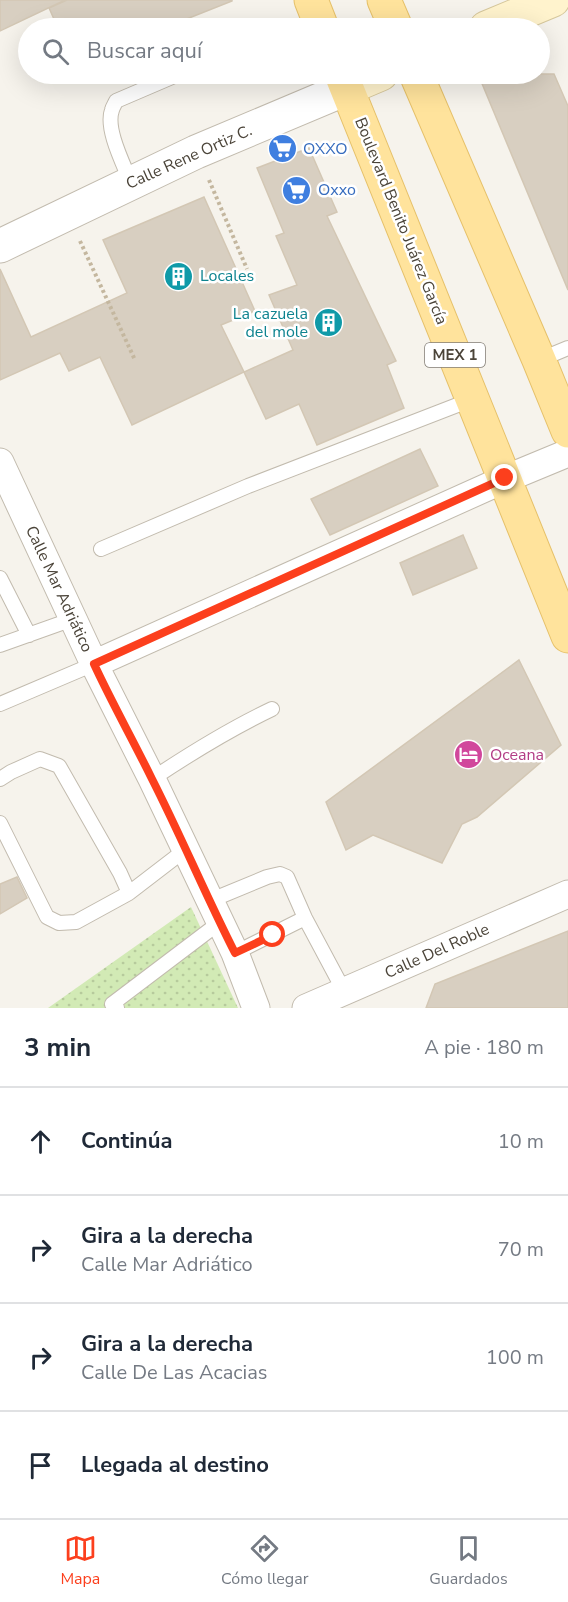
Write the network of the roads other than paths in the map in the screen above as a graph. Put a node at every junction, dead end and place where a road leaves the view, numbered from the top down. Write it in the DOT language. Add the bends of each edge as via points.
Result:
graph roads {
  1 [pos="312,0"];
  2 [pos="384,0"];
  3 [pos="552,0"];
  4 [pos="318,18"];
  5 [pos="392,18"];
  6 [pos="510,18"];
  7 [pos="156,84"];
  8 [pos="338,84"];
  9 [pos="345,84"];
  10 [pos="421,84"];
  11 [pos="131,183"];
  12 [pos="0,246"];
  13 [pos="554,354"];
  14 [pos="473,399"];
  15 [pos="568,431"];
  16 [pos="568,453"];
  17 [pos="0,462"];
  18 [pos="505,478"];
  19 [pos="101,549"];
  20 [pos="0,578"];
  21 [pos="73,619"];
  22 [pos="29,635"];
  23 [pos="568,636"];
  24 [pos="0,645"];
  25 [pos="94,664"];
  26 [pos="0,704"];
  27 [pos="272,709"];
  28 [pos="0,779"];
  29 [pos="153,779"];
  30 [pos="0,823"];
  31 [pos="185,850"];
  32 [pos="129,893"];
  33 [pos="568,894"];
  34 [pos="214,912"];
  35 [pos="305,918"];
  36 [pos="235,953"];
  37 [pos="344,991"];
  38 [pos="117,1008"];
  39 [pos="256,1008"];
  40 [pos="306,1008"];
  1 -- 4 [label="main road"];
  2 -- 5 [label="main road"];
  3 -- 6 [label="main road"];
  7 -- 11 [label="lane" via="116,101 111,110 115,142"];
  8 -- 11 [label="street, Calle Rene Ortiz C."];
  9 -- 14 [label="main road, Boulevard Benito Juárez García / MEX 1"];
  10 -- 13 [label="main road"];
  11 -- 12 [label="street, Calle Rene Ortiz C."];
  13 -- 15 [label="main road"];
  14 -- 18 [label="main road, Boulevard Benito Juárez García / MEX 1"];
  14 -- 19 [label="lane" via="248,486"];
  16 -- 18 [label="street"];
  17 -- 21 [label="street, Calle Mar Adriático"];
  18 -- 23 [label="main road, Boulevard Benito Juárez García / MEX 1"];
  18 -- 25 [label="street"];
  20 -- 22 [label="lane"];
  21 -- 22 [label="lane"];
  21 -- 25 [label="street, Calle Mar Adriático"];
  22 -- 24 [label="lane"];
  25 -- 26 [label="lane"];
  25 -- 29 [label="street, Calle Mar Adriático"];
  27 -- 29 [label="lane" via="242,723"];
  28 -- 32 [label="lane" via="40,759 59,766"];
  29 -- 31 [label="street, Calle Mar Adriático"];
  30 -- 32 [label="lane" via="47,917 59,923 76,922"];
  31 -- 32 [label="lane"];
  31 -- 34 [label="street, Calle Mar Adriático"];
  33 -- 37 [label="street, Calle Del Roble"];
  34 -- 35 [label="lane" via="267,878 280,874 287,877"];
  34 -- 36 [label="street, Calle Mar Adriático"];
  34 -- 38 [label="lane" via="112,1004"];
  35 -- 36 [label="lane"];
  35 -- 37 [label="lane"];
  36 -- 39 [label="street, Calle Mar Adriático"];
  37 -- 40 [label="street, Calle Del Roble"];
}
